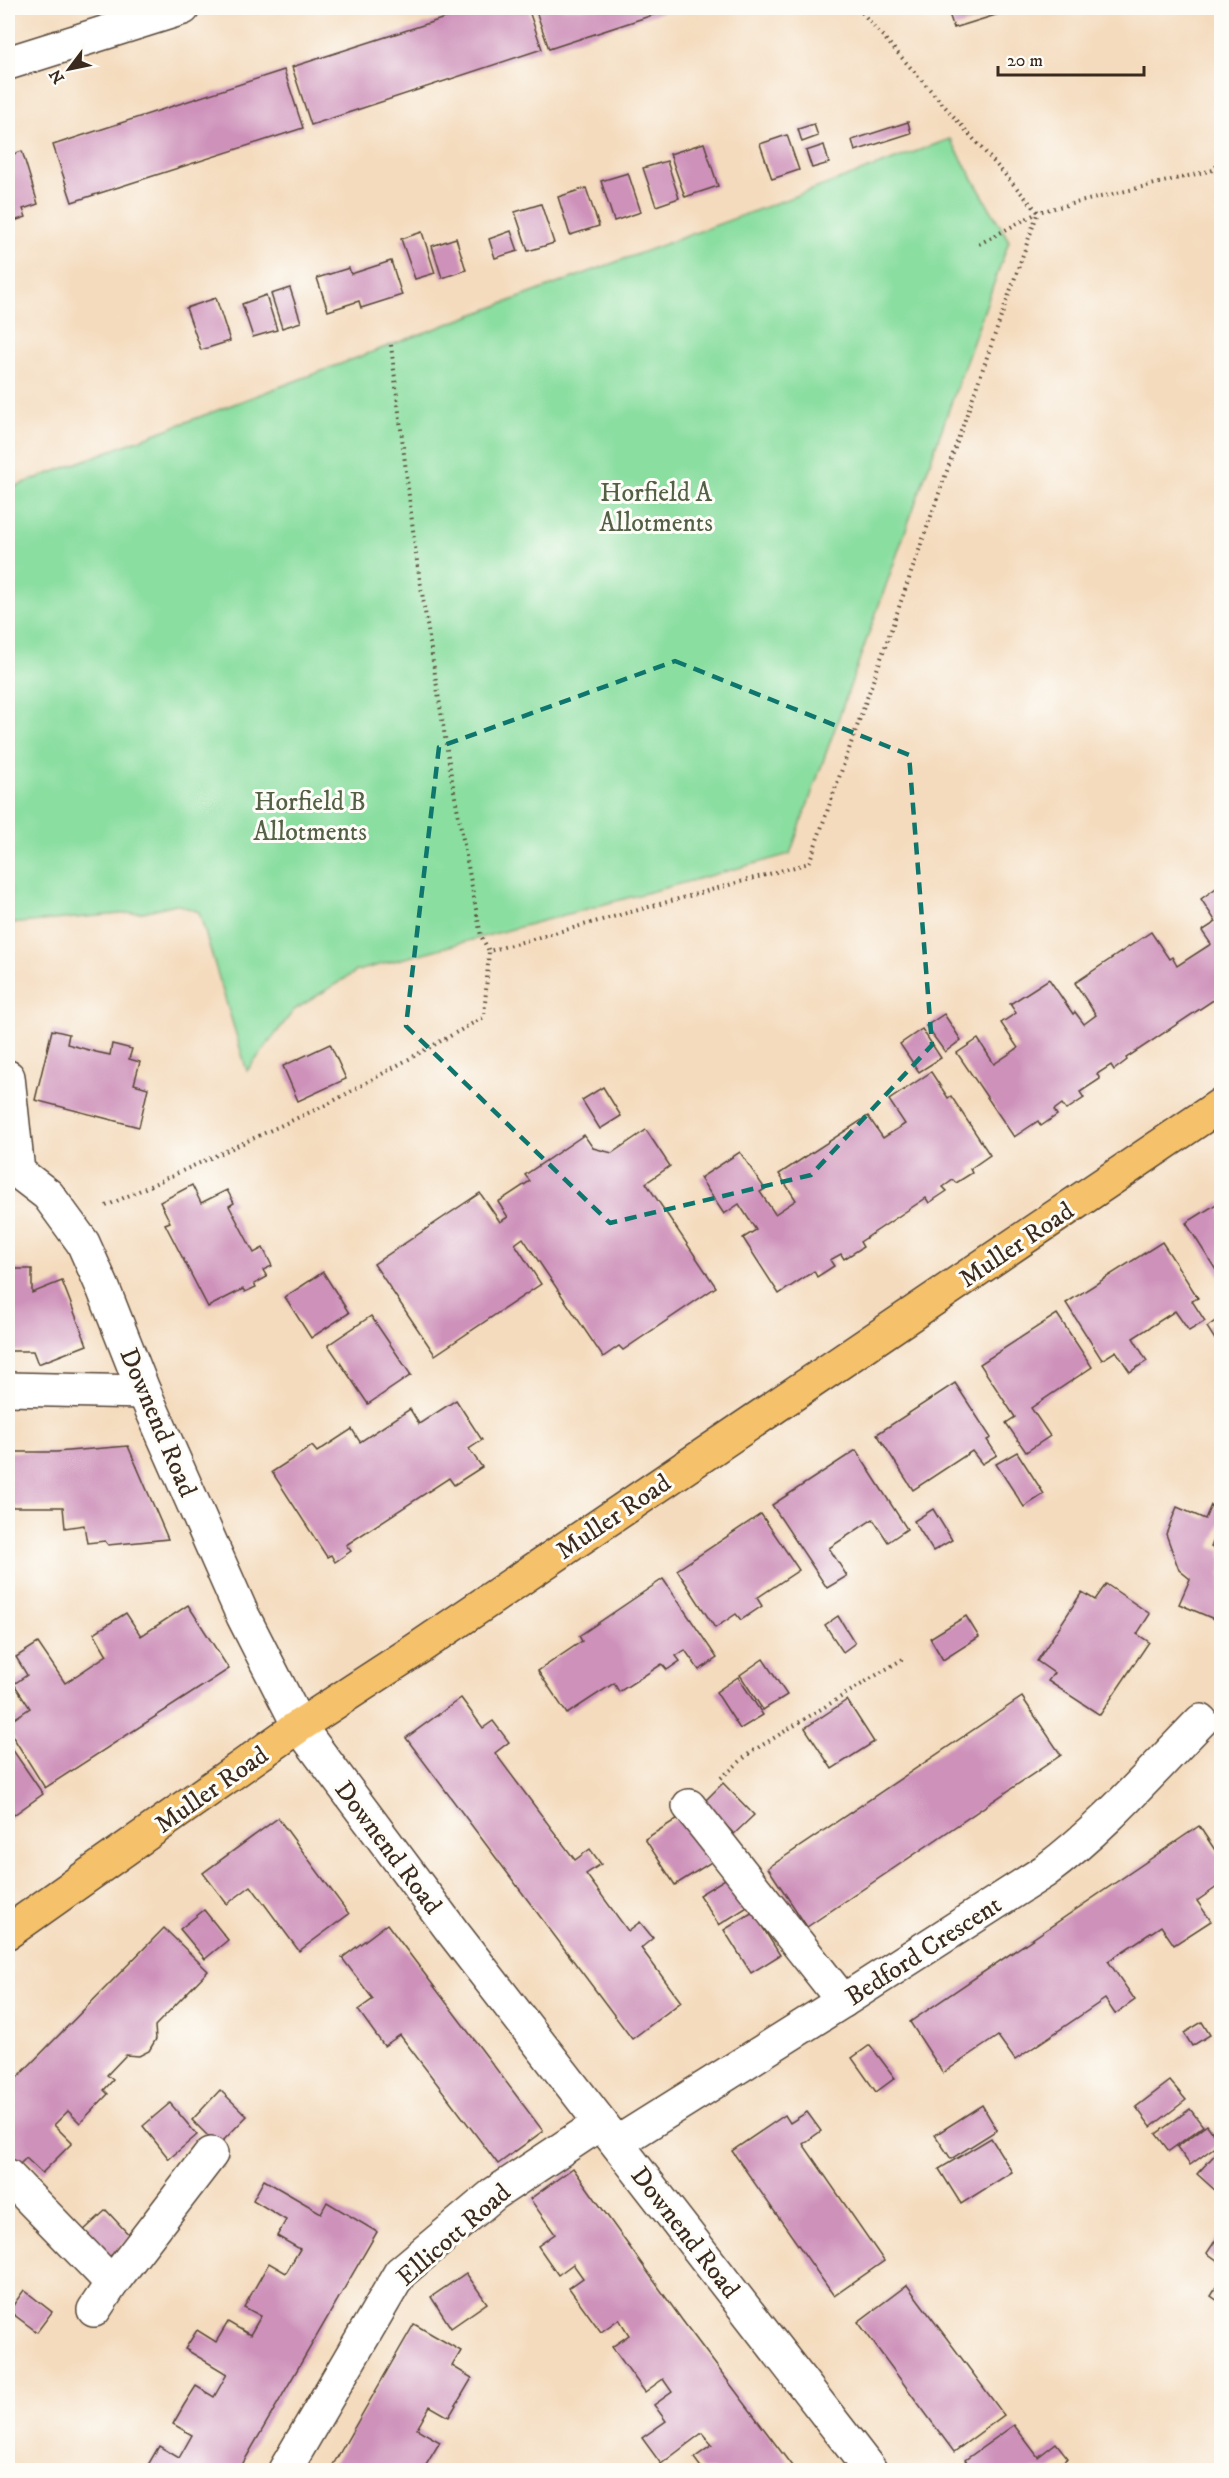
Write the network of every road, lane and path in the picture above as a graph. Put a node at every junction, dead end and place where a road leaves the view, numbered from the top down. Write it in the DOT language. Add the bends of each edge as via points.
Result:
graph roads {
  1 [pos="183,8"];
  2 [pos="858,8"];
  3 [pos="8,63"];
  4 [pos="1221,160"];
  5 [pos="1038,212"];
  6 [pos="979,244"];
  7 [pos="391,345"];
  8 [pos="489,951"];
  9 [pos="8,1077"];
  10 [pos="1221,1104"];
  11 [pos="13,1171"];
  12 [pos="69,1223"];
  13 [pos="8,1389"];
  14 [pos="144,1392"];
  15 [pos="906,1657"];
  16 [pos="1201,1720"];
  17 [pos="299,1726"];
  18 [pos="688,1806"];
  19 [pos="8,1932"];
  20 [pos="843,2001"];
  21 [pos="609,2133"];
  22 [pos="211,2154"];
  23 [pos="8,2176"];
  24 [pos="112,2283"];
  25 [pos="94,2310"];
  26 [pos="285,2470"];
  27 [pos="870,2470"];
  1 -- 3 [label="street"];
  2 -- 5 [label="path"];
  4 -- 5 [label="path" via="1213,170"];
  5 -- 6 [label="path"];
  5 -- 8 [label="path" via="809,863"];
  7 -- 8 [label="path" via="416,555 449,763 481,936"];
  8 -- 12 [label="path" via="484,1017 330,1103"];
  9 -- 11 [label="street"];
  10 -- 17 [label="main road, Muller Road"];
  11 -- 12 [label="street, Downend Road" via="48,1195"];
  12 -- 14 [label="street, Downend Road" via="83,1243 103,1288"];
  13 -- 14 [label="street"];
  14 -- 17 [label="street, Downend Road" via="243,1616"];
  15 -- 18 [label="path" via="751,1752"];
  16 -- 20 [label="street, Bedford Crescent" via="1071,1851"];
  17 -- 19 [label="main road, Muller Road"];
  17 -- 21 [label="street, Downend Road"];
  18 -- 20 [label="street"];
  20 -- 21 [label="street, Bedford Crescent"];
  21 -- 26 [label="street, Ellicott Road" via="494,2194 400,2273"];
  21 -- 27 [label="street, Downend Road"];
  22 -- 24 [label="street"];
  23 -- 24 [label="street"];
  24 -- 25 [label="street"];
}
